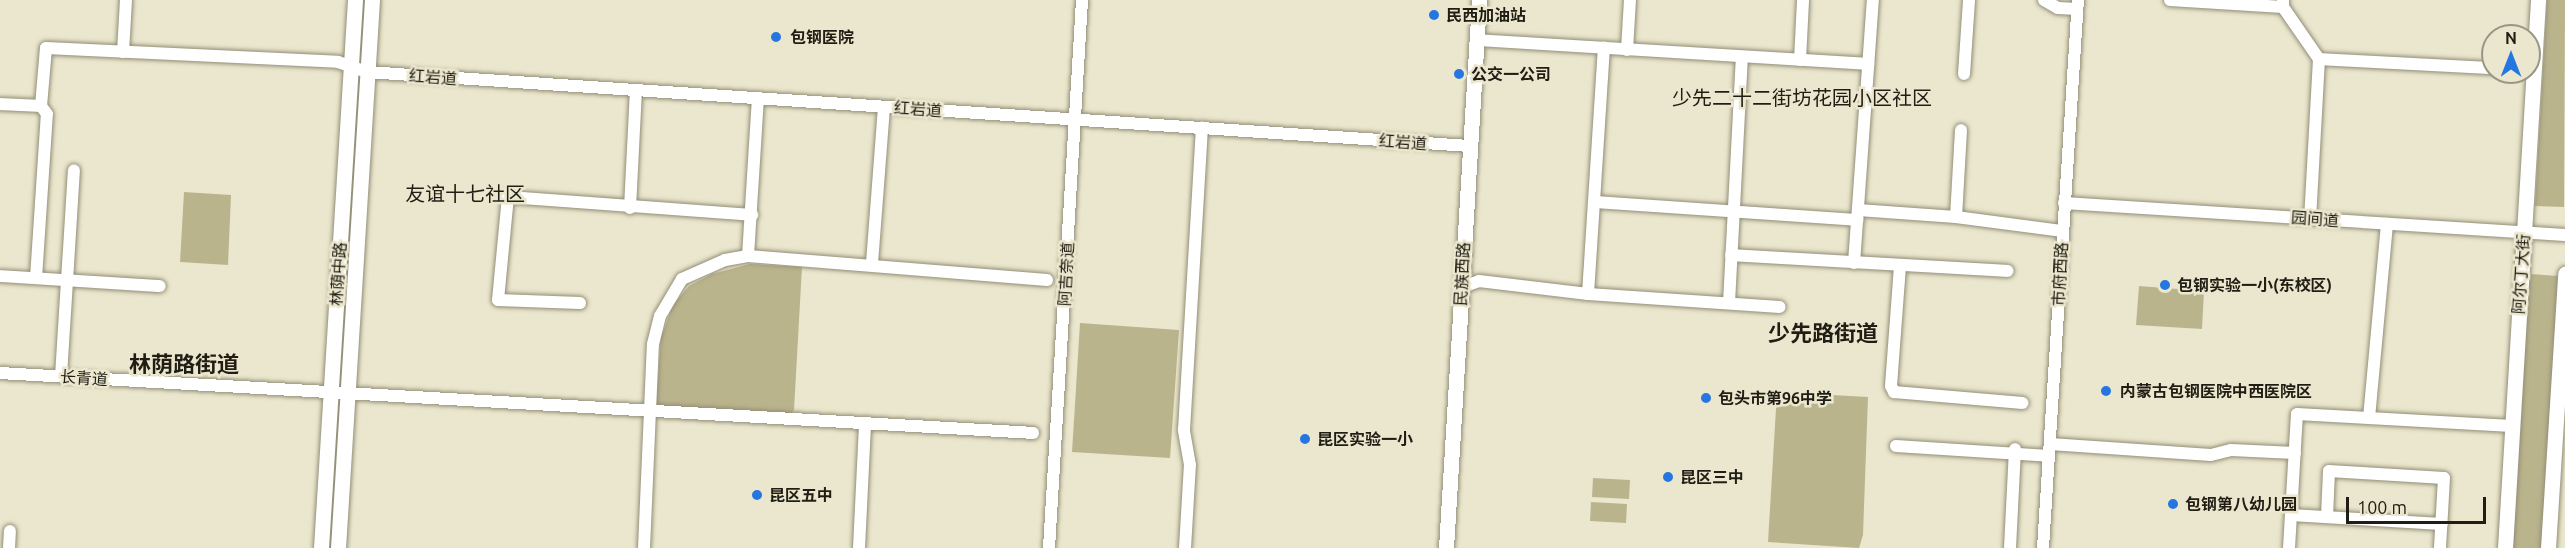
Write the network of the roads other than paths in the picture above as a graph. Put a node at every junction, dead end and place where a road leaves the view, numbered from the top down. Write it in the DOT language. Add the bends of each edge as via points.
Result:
graph roads {
  1 [pos="126,0"];
  2 [pos="355,0"];
  3 [pos="372,0"];
  4 [pos="1082,0"];
  5 [pos="1479,0"];
  6 [pos="1630,0"];
  7 [pos="1803,0"];
  8 [pos="1873,0"];
  9 [pos="1968,0"];
  10 [pos="2044,0"];
  11 [pos="2170,0"];
  12 [pos="2538,0"];
  13 [pos="2283,4"];
  14 [pos="2077,5"];
  15 [pos="2536,24"];
  16 [pos="1476,40"];
  17 [pos="1604,48"];
  18 [pos="1627,50"];
  19 [pos="123,52"];
  20 [pos="1742,57"];
  21 [pos="2319,59"];
  22 [pos="1800,60"];
  23 [pos="1868,64"];
  24 [pos="351,67"];
  25 [pos="2481,67"];
  26 [pos="367,72"];
  27 [pos="1964,74"];
  28 [pos="2530,84"];
  29 [pos="636,90"];
  30 [pos="758,98"];
  31 [pos="0,104"];
  32 [pos="41,106"];
  33 [pos="884,107"];
  34 [pos="1075,120"];
  35 [pos="1202,128"];
  36 [pos="1961,130"];
  37 [pos="1468,146"];
  38 [pos="74,170"];
  39 [pos="1594,202"];
  40 [pos="2064,203"];
  41 [pos="630,208"];
  42 [pos="1734,212"];
  43 [pos="752,215"];
  44 [pos="1858,215"];
  45 [pos="1956,217"];
  46 [pos="2310,219"];
  47 [pos="2387,224"];
  48 [pos="2063,231"];
  49 [pos="2524,232"];
  50 [pos="2565,235"];
  51 [pos="1731,255"];
  52 [pos="748,256"];
  53 [pos="872,263"];
  54 [pos="1854,263"];
  55 [pos="1900,266"];
  56 [pos="2008,271"];
  57 [pos="2565,274"];
  58 [pos="0,276"];
  59 [pos="36,278"];
  60 [pos="67,280"];
  61 [pos="1047,280"];
  62 [pos="160,286"];
  63 [pos="1462,287"];
  64 [pos="1588,294"];
  65 [pos="580,303"];
  66 [pos="1729,303"];
  67 [pos="1780,307"];
  68 [pos="0,372"];
  69 [pos="61,376"];
  70 [pos="331,394"];
  71 [pos="347,395"];
  72 [pos="2023,403"];
  73 [pos="648,412"];
  74 [pos="2369,418"];
  75 [pos="865,424"];
  76 [pos="2512,426"];
  77 [pos="1034,433"];
  78 [pos="1896,446"];
  79 [pos="2050,450"];
  80 [pos="2015,452"];
  81 [pos="2295,453"];
  82 [pos="2291,515"];
  83 [pos="2327,517"];
  84 [pos="2442,524"];
  85 [pos="10,531"];
  86 [pos="320,543"];
  87 [pos="9,548"];
  88 [pos="340,548"];
  89 [pos="644,548"];
  90 [pos="859,548"];
  91 [pos="1049,548"];
  92 [pos="1185,548"];
  93 [pos="1446,548"];
  94 [pos="2010,548"];
  95 [pos="2043,548"];
  96 [pos="2289,548"];
  97 [pos="2440,548"];
  98 [pos="2505,548"];
  99 [pos="2548,548"];
  1 -- 19 [label="street"];
  2 -- 24 [label="main road, 林荫中路"];
  3 -- 26 [label="main road, 林荫中路"];
  4 -- 34 [label="street, 阿吉奈道"];
  5 -- 16 [label="main road, 民族西路"];
  6 -- 18 [label="street"];
  7 -- 22 [label="street"];
  8 -- 23 [label="street"];
  9 -- 27 [label="street"];
  10 -- 14 [label="street" via="2058,8"];
  11 -- 13 [label="street"];
  12 -- 15 [label="main road, 阿尔丁大街"];
  13 -- 21 [label="street"];
  14 -- 40 [label="street, 市府西路"];
  16 -- 17 [label="street"];
  16 -- 37 [label="main road, 民族西路"];
  17 -- 18 [label="street"];
  17 -- 39 [label="street"];
  18 -- 20 [label="street"];
  19 -- 24 [label="street, 红岩道" via="338,62"];
  19 -- 32 [label="street, 红岩道" via="46,48"];
  20 -- 22 [label="street"];
  20 -- 42 [label="street"];
  21 -- 25 [label="street"];
  21 -- 46 [label="street"];
  22 -- 23 [label="street"];
  23 -- 44 [label="street"];
  24 -- 26 [label="street, 红岩道"];
  24 -- 70 [label="main road, 林荫中路"];
  26 -- 29 [label="street, 红岩道"];
  26 -- 71 [label="main road, 林荫中路"];
  28 -- 49 [label="main road, 阿尔丁大街"];
  29 -- 30 [label="street, 红岩道"];
  29 -- 41 [label="street"];
  30 -- 33 [label="street, 红岩道"];
  30 -- 43 [label="street"];
  31 -- 32 [label="street"];
  32 -- 59 [label="street" via="47,114"];
  33 -- 34 [label="street, 红岩道"];
  33 -- 53 [label="street"];
  34 -- 35 [label="street, 红岩道"];
  34 -- 91 [label="street, 阿吉奈道"];
  35 -- 37 [label="street, 红岩道"];
  35 -- 92 [label="street" via="1184,429 1190,465"];
  36 -- 45 [label="street"];
  37 -- 63 [label="main road, 民族西路"];
  38 -- 60 [label="street"];
  39 -- 42 [label="street"];
  39 -- 64 [label="street"];
  40 -- 46 [label="street, 园间道"];
  40 -- 48 [label="street, 市府西路"];
  41 -- 43 [label="street"];
  41 -- 65 [label="street" via="508,197 498,300"];
  42 -- 44 [label="street"];
  42 -- 51 [label="street"];
  43 -- 52 [label="street"];
  44 -- 45 [label="street"];
  44 -- 54 [label="street"];
  45 -- 48 [label="street"];
  46 -- 47 [label="street, 园间道"];
  47 -- 49 [label="street, 园间道"];
  47 -- 74 [label="street"];
  48 -- 79 [label="street, 市府西路"];
  49 -- 50 [label="street, 园间道"];
  49 -- 76 [label="main road, 阿尔丁大街"];
  51 -- 54 [label="street"];
  51 -- 66 [label="street"];
  52 -- 53 [label="street"];
  52 -- 73 [label="street" via="725,260 681,279 660,316 653,344"];
  53 -- 61 [label="street"];
  54 -- 55 [label="street"];
  55 -- 56 [label="street"];
  55 -- 72 [label="street" via="1892,390 1902,395"];
  57 -- 99 [label="main road"];
  58 -- 59 [label="street"];
  59 -- 60 [label="street"];
  60 -- 62 [label="street"];
  60 -- 69 [label="street"];
  63 -- 64 [label="street" via="1479,281"];
  63 -- 93 [label="main road, 民族西路"];
  64 -- 66 [label="street"];
  66 -- 67 [label="street"];
  68 -- 69 [label="street, 长青道"];
  69 -- 70 [label="street, 长青道"];
  70 -- 71 [label="street, 长青道"];
  70 -- 86 [label="main road, 林荫中路"];
  71 -- 73 [label="street, 长青道"];
  71 -- 88 [label="main road, 林荫中路"];
  73 -- 75 [label="street, 长青道"];
  73 -- 89 [label="street"];
  74 -- 76 [label="street"];
  74 -- 81 [label="street" via="2297,414"];
  75 -- 77 [label="street, 长青道"];
  75 -- 90 [label="street"];
  76 -- 98 [label="main road, 阿尔丁大街"];
  78 -- 80 [label="street"];
  79 -- 80 [label="street"];
  79 -- 81 [label="street" via="2211,455 2231,450"];
  79 -- 95 [label="street, 市府西路"];
  80 -- 94 [label="street"];
  81 -- 82 [label="street"];
  82 -- 83 [label="street"];
  82 -- 96 [label="street"];
  83 -- 84 [label="street"];
  83 -- 84 [label="street" via="2329,471 2444,478"];
  84 -- 97 [label="street"];
  85 -- 87 [label="street"];
}
